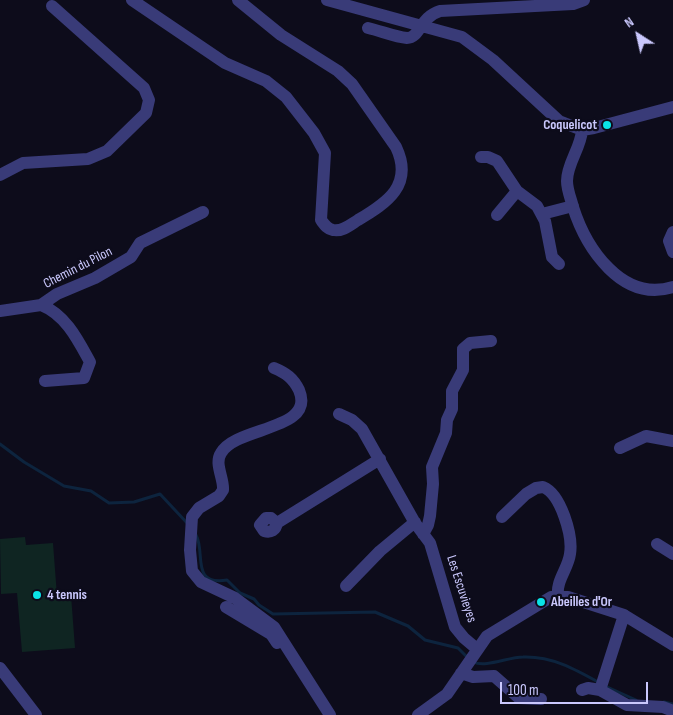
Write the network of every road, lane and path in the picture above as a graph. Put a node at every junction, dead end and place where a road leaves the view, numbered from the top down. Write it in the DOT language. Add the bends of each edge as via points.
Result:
graph roads {
  1 [pos="132,0"];
  2 [pos="238,0"];
  3 [pos="327,0"];
  4 [pos="584,0"];
  5 [pos="52,6"];
  6 [pos="421,27"];
  7 [pos="368,28"];
  8 [pos="673,106"];
  9 [pos="582,130"];
  10 [pos="480,157"];
  11 [pos="0,175"];
  12 [pos="518,191"];
  13 [pos="573,206"];
  14 [pos="203,212"];
  15 [pos="542,214"];
  16 [pos="497,215"];
  17 [pos="673,232"];
  18 [pos="673,252"];
  19 [pos="559,264"];
  20 [pos="673,286"];
  21 [pos="41,304"];
  22 [pos="0,311"];
  23 [pos="490,342"];
  24 [pos="274,368"];
  25 [pos="45,381"];
  26 [pos="339,414"];
  27 [pos="673,441"];
  28 [pos="620,448"];
  29 [pos="380,459"];
  30 [pos="502,517"];
  31 [pos="414,522"];
  32 [pos="276,523"];
  33 [pos="422,534"];
  34 [pos="657,544"];
  35 [pos="673,554"];
  36 [pos="346,586"];
  37 [pos="558,596"];
  38 [pos="226,607"];
  39 [pos="624,615"];
  40 [pos="278,638"];
  41 [pos="673,645"];
  42 [pos="469,660"];
  43 [pos="0,668"];
  44 [pos="601,685"];
  45 [pos="582,690"];
  46 [pos="541,699"];
  47 [pos="673,710"];
  48 [pos="36,715"];
  49 [pos="321,715"];
  50 [pos="330,715"];
  51 [pos="418,715"];
  1 -- 2 [label="street" via="225,63 266,82 286,97 324,149 321,220 330,229 340,230 392,196 400,180 399,154 352,84"];
  3 -- 6 [label="street"];
  4 -- 6 [label="street" via="573,4 440,11 426,17"];
  5 -- 11 [label="street" via="144,88 149,100 146,113 107,152 88,159 22,163"];
  6 -- 7 [label="street" via="415,36 408,38"];
  6 -- 9 [label="street" via="471,42 548,113 563,124"];
  8 -- 9 [label="street"];
  9 -- 13 [label="street" via="567,180"];
  10 -- 12 [label="street" via="497,162"];
  12 -- 15 [label="street" via="534,202"];
  12 -- 16 [label="street"];
  13 -- 15 [label="street"];
  13 -- 20 [label="street" via="588,242 621,279 646,288"];
  14 -- 21 [label="street, Chemin du Pilon" via="140,243 131,257"];
  15 -- 19 [label="street" via="552,257"];
  17 -- 18 [label="street" via="669,241"];
  21 -- 22 [label="street, Chemin du Pilon"];
  21 -- 25 [label="street, Chemin du Pilon" via="53,309 73,332 90,362 84,378"];
  23 -- 33 [label="street" via="470,343 463,349 463,370 452,391 446,434 433,462 430,516"];
  24 -- 40 [label="street" via="290,376 301,397 300,407 288,421 228,444 218,460 223,490 199,508 190,528 191,565 197,578 256,611 266,619"];
  26 -- 29 [label="street, Les Escuvieyes" via="362,429"];
  27 -- 28 [label="street" via="646,436"];
  29 -- 31 [label="street, Les Escuvieyes"];
  29 -- 32 [label="street"];
  30 -- 37 [label="street" via="536,488 547,489 556,498 566,523 570,552 558,584"];
  31 -- 33 [label="street, Les Escuvieyes"];
  31 -- 36 [label="street" via="391,540"];
  33 -- 42 [label="street, Les Escuvieyes" via="431,546 455,627 464,638"];
  34 -- 35 [label="street"];
  37 -- 39 [label="street"];
  37 -- 42 [label="street" via="547,598 488,636"];
  38 -- 40 [label="street"];
  39 -- 41 [label="street"];
  39 -- 44 [label="street"];
  40 -- 49 [label="street"];
  40 -- 50 [label="street"];
  42 -- 46 [label="street" via="469,677 494,676 516,697"];
  42 -- 51 [label="street" via="447,694"];
  43 -- 48 [label="street"];
  44 -- 45 [label="street"];
  44 -- 47 [label="street" via="627,705"];
}
